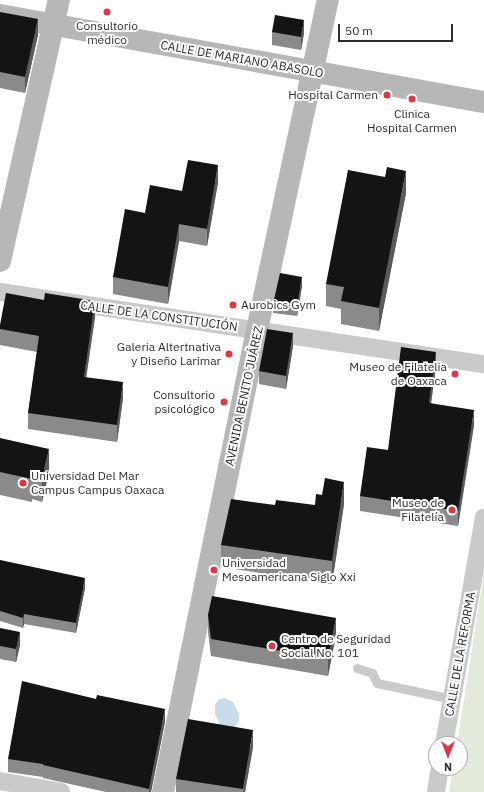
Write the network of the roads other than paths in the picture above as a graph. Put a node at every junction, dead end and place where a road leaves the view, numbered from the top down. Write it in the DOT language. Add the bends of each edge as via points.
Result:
graph roads {
  1 [pos="59,0"];
  2 [pos="328,0"];
  3 [pos="0,15"];
  4 [pos="53,24"];
  5 [pos="314,73"];
  6 [pos="484,102"];
  7 [pos="0,261"];
  8 [pos="0,292"];
  9 [pos="257,330"];
  10 [pos="484,364"];
  11 [pos="484,517"];
  12 [pos="357,668"];
  13 [pos="452,699"];
  14 [pos="445,736"];
  15 [pos="439,776"];
  16 [pos="0,781"];
  17 [pos="61,792"];
  18 [pos="163,792"];
  19 [pos="436,792"];
  1 -- 4 [label="main road"];
  2 -- 5 [label="main road, AVENIDA BENITO JUÁREZ"];
  3 -- 4 [label="main road, CALLE DE MARIANO ABASOLO"];
  4 -- 5 [label="main road, CALLE DE MARIANO ABASOLO"];
  4 -- 7 [label="main road"];
  5 -- 6 [label="main road, CALLE DE MARIANO ABASOLO"];
  5 -- 9 [label="main road, AVENIDA BENITO JUÁREZ"];
  8 -- 9 [label="street, CALLE DE LA CONSTITUCIÓN"];
  9 -- 10 [label="street, CALLE DE LA CONSTITUCIÓN"];
  9 -- 18 [label="main road, AVENIDA BENITO JUÁREZ"];
  11 -- 13 [label="street, CALLE DE LA REFORMA"];
  12 -- 13 [label="lane" via="372,672 377,683"];
  13 -- 14 [label="street, CALLE DE LA REFORMA"];
  15 -- 19 [label="street"];
  16 -- 17 [label="street"];
}
